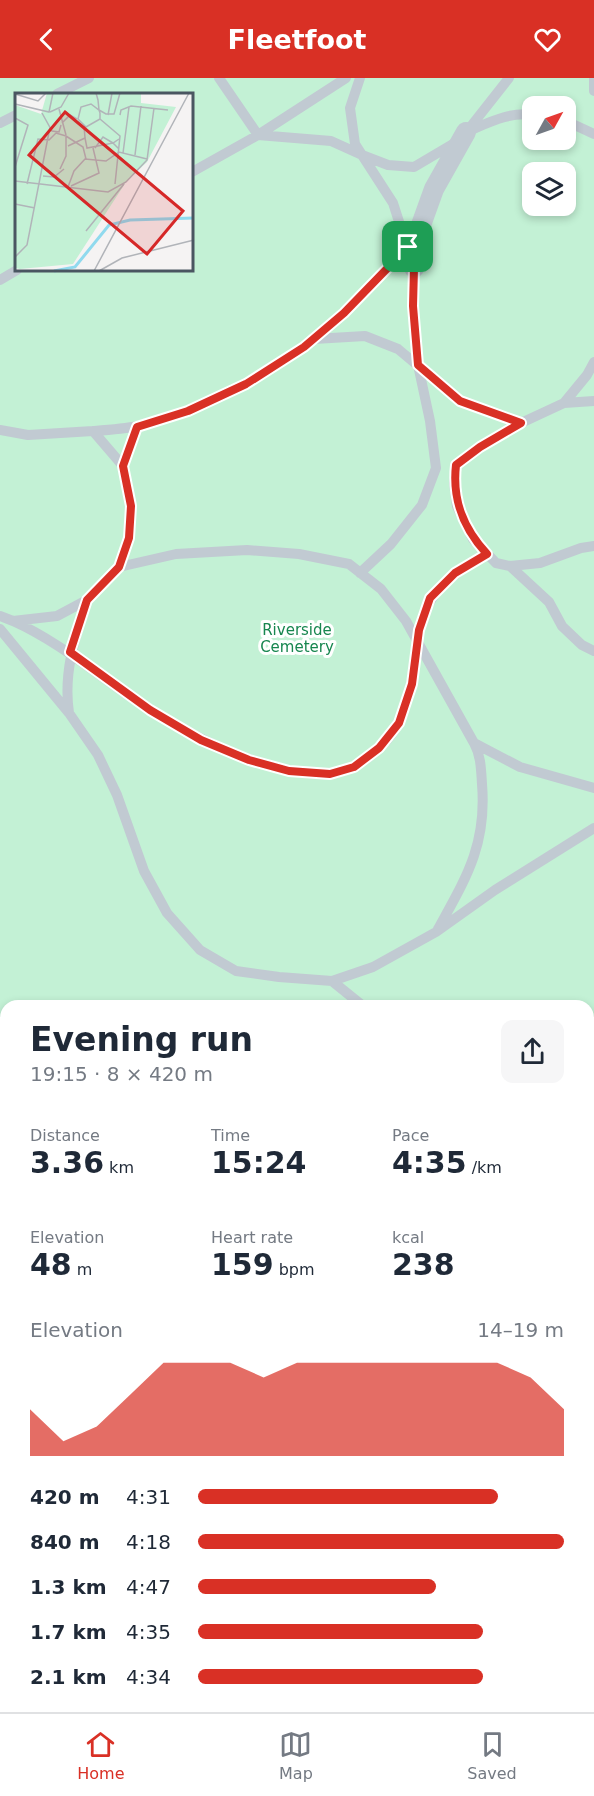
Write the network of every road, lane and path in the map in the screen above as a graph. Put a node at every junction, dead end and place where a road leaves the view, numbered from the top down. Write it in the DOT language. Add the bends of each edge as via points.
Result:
graph roads {
  1 [pos="89,78"];
  2 [pos="219,78"];
  3 [pos="346,78"];
  4 [pos="360,78"];
  5 [pos="509,78"];
  6 [pos="594,78"];
  7 [pos="594,92"];
  8 [pos="59,93"];
  9 [pos="522,113"];
  10 [pos="15,116"];
  11 [pos="0,123"];
  12 [pos="576,126"];
  13 [pos="594,134"];
  14 [pos="258,135"];
  15 [pos="463,136"];
  16 [pos="362,155"];
  17 [pos="194,171"];
  18 [pos="408,247"];
  19 [pos="414,268"];
  20 [pos="15,271"];
  21 [pos="0,280"];
  22 [pos="313,339"];
  23 [pos="594,362"];
  24 [pos="418,365"];
  25 [pos="594,401"];
  26 [pos="564,403"];
  27 [pos="521,423"];
  28 [pos="137,427"];
  29 [pos="0,430"];
  30 [pos="93,431"];
  31 [pos="123,466"];
  32 [pos="594,546"];
  33 [pos="487,554"];
  34 [pos="510,566"];
  35 [pos="119,567"];
  36 [pos="360,573"];
  37 [pos="87,600"];
  38 [pos="0,616"];
  39 [pos="13,621"];
  40 [pos="0,628"];
  41 [pos="417,642"];
  42 [pos="594,651"];
  43 [pos="70,652"];
  44 [pos="69,713"];
  45 [pos="474,743"];
  46 [pos="594,788"];
  47 [pos="594,828"];
  48 [pos="436,932"];
  49 [pos="332,981"];
  50 [pos="356,1000"];
  1 -- 8 [label="lane"];
  2 -- 14 [label="lane"];
  3 -- 14 [label="lane"];
  4 -- 16 [label="lane" via="350,108 355,144"];
  5 -- 15 [label="lane"];
  6 -- 7 [label="lane"];
  9 -- 15 [label="lane" via="489,122"];
  10 -- 11 [label="lane"];
  12 -- 13 [label="lane"];
  14 -- 16 [label="lane" via="331,141"];
  14 -- 17 [label="lane"];
  15 -- 16 [label="lane" via="414,167 388,165"];
  15 -- 19 [label="street" via="434,189 416,239"];
  16 -- 18 [label="lane" via="393,203"];
  18 -- 19 [label="lane"];
  18 -- 22 [label="lane"];
  19 -- 24 [label="lane"];
  20 -- 21 [label="lane"];
  22 -- 24 [label="lane" via="365,336 398,348"];
  22 -- 28 [label="lane" via="246,384 188,411"];
  23 -- 26 [label="lane"];
  24 -- 27 [label="lane" via="460,401"];
  24 -- 36 [label="lane" via="436,468 422,505 391,544"];
  25 -- 26 [label="lane"];
  26 -- 27 [label="lane"];
  27 -- 33 [label="lane" via="456,465 457,506 473,539"];
  28 -- 30 [label="lane"];
  28 -- 31 [label="lane"];
  29 -- 30 [label="lane" via="28,435"];
  30 -- 31 [label="lane"];
  31 -- 35 [label="lane" via="131,506 129,538"];
  32 -- 34 [label="lane" via="540,563"];
  33 -- 34 [label="lane" via="496,563"];
  33 -- 41 [label="lane" via="455,573 430,598"];
  34 -- 42 [label="lane" via="549,602 562,626"];
  35 -- 36 [label="lane" via="176,554 247,550 299,554 350,564"];
  35 -- 37 [label="lane"];
  36 -- 41 [label="lane" via="381,589"];
  37 -- 39 [label="lane" via="57,616"];
  37 -- 43 [label="lane"];
  38 -- 39 [label="lane"];
  39 -- 43 [label="lane"];
  40 -- 44 [label="lane"];
  41 -- 43 [label="lane" via="412,684 399,723 379,748 354,767 330,774 289,771 201,740 150,710"];
  41 -- 45 [label="lane"];
  43 -- 44 [label="lane" via="66,694"];
  44 -- 49 [label="lane" via="98,755 148,879 167,913 200,950 236,971"];
  45 -- 46 [label="lane" via="520,767"];
  45 -- 48 [label="lane" via="480,754 483,799 480,838 468,875"];
  47 -- 48 [label="lane"];
  48 -- 49 [label="lane" via="373,968"];
  49 -- 50 [label="lane"];
}
